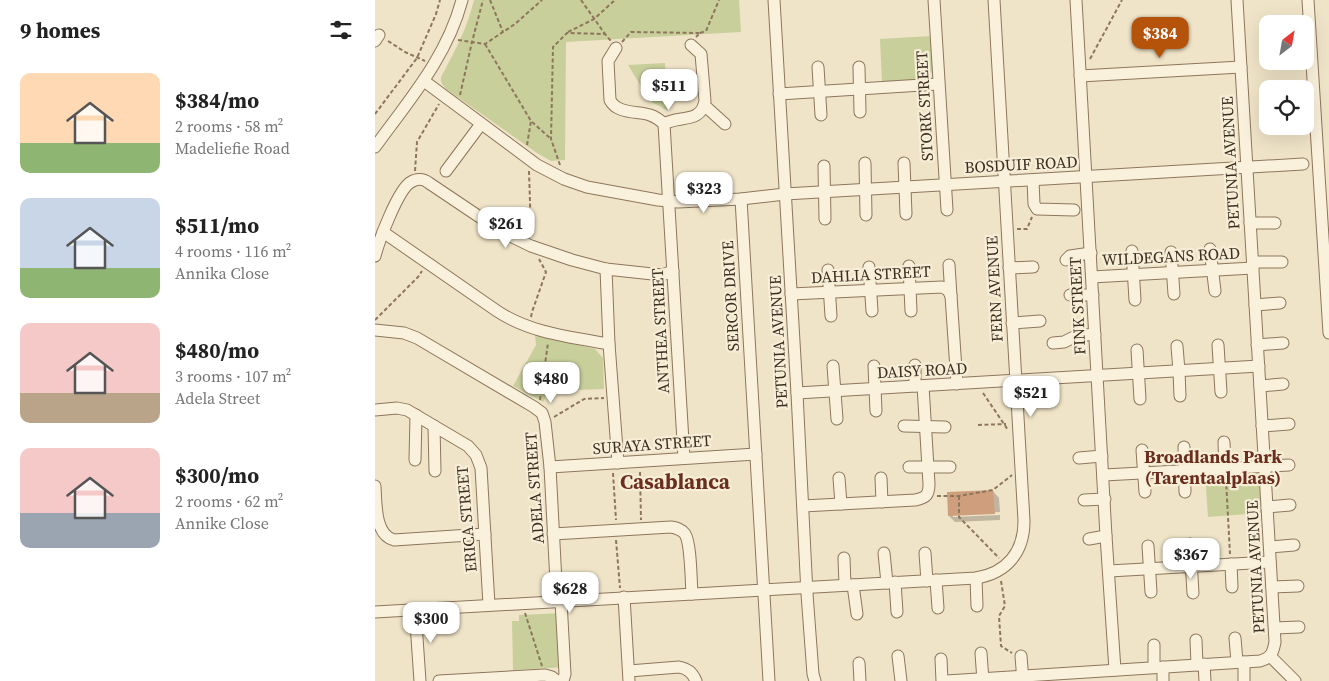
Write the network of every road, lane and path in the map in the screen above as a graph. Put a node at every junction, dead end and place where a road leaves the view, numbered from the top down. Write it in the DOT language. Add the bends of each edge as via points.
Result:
graph roads {
  1 [pos="441,0"];
  2 [pos="462,0"];
  3 [pos="483,0"];
  4 [pos="490,0"];
  5 [pos="542,0"];
  6 [pos="581,0"];
  7 [pos="615,0"];
  8 [pos="719,0"];
  9 [pos="774,0"];
  10 [pos="934,0"];
  11 [pos="994,0"];
  12 [pos="1076,0"];
  13 [pos="1122,0"];
  14 [pos="1237,0"];
  15 [pos="1309,0"];
  16 [pos="594,19"];
  17 [pos="503,32"];
  18 [pos="567,33"];
  19 [pos="700,33"];
  20 [pos="605,34"];
  21 [pos="377,38"];
  22 [pos="449,39"];
  23 [pos="471,42"];
  24 [pos="485,44"];
  25 [pos="691,45"];
  26 [pos="616,48"];
  27 [pos="417,58"];
  28 [pos="1089,62"];
  29 [pos="434,66"];
  30 [pos="818,67"];
  31 [pos="859,67"];
  32 [pos="1241,67"];
  33 [pos="1080,76"];
  34 [pos="424,82"];
  35 [pos="938,84"];
  36 [pos="859,89"];
  37 [pos="819,92"];
  38 [pos="779,94"];
  39 [pos="445,97"];
  40 [pos="704,105"];
  41 [pos="457,106"];
  42 [pos="860,112"];
  43 [pos="375,114"];
  44 [pos="821,114"];
  45 [pos="531,121"];
  46 [pos="481,124"];
  47 [pos="664,124"];
  48 [pos="725,124"];
  49 [pos="551,139"];
  50 [pos="375,147"];
  51 [pos="527,147"];
  52 [pos="865,163"];
  53 [pos="904,163"];
  54 [pos="1303,164"];
  55 [pos="824,166"];
  56 [pos="1247,167"];
  57 [pos="528,169"];
  58 [pos="445,171"];
  59 [pos="1086,177"];
  60 [pos="564,179"];
  61 [pos="419,180"];
  62 [pos="1033,180"];
  63 [pos="1004,182"];
  64 [pos="945,185"];
  65 [pos="905,187"];
  66 [pos="865,190"];
  67 [pos="824,192"];
  68 [pos="785,194"];
  69 [pos="741,199"];
  70 [pos="669,201"];
  71 [pos="1035,208"];
  72 [pos="947,210"];
  73 [pos="1075,210"];
  74 [pos="906,214"];
  75 [pos="866,215"];
  76 [pos="825,218"];
  77 [pos="1250,222"];
  78 [pos="1275,223"];
  79 [pos="1007,230"];
  80 [pos="383,232"];
  81 [pos="531,246"];
  82 [pos="1210,248"];
  83 [pos="1132,251"];
  84 [pos="1171,252"];
  85 [pos="1091,253"];
  86 [pos="375,256"];
  87 [pos="1066,260"];
  88 [pos="427,262"];
  89 [pos="1283,262"];
  90 [pos="949,265"];
  91 [pos="1253,265"];
  92 [pos="909,266"];
  93 [pos="869,267"];
  94 [pos="1033,267"];
  95 [pos="1009,268"];
  96 [pos="606,269"];
  97 [pos="828,270"];
  98 [pos="1213,270"];
  99 [pos="673,271"];
  100 [pos="1173,272"];
  101 [pos="1133,275"];
  102 [pos="1092,277"];
  103 [pos="909,288"];
  104 [pos="869,290"];
  105 [pos="1215,290"];
  106 [pos="829,292"];
  107 [pos="791,294"];
  108 [pos="1174,294"];
  109 [pos="1070,295"];
  110 [pos="1093,295"];
  111 [pos="951,296"];
  112 [pos="1135,300"];
  113 [pos="1280,303"];
  114 [pos="1255,304"];
  115 [pos="872,311"];
  116 [pos="911,311"];
  117 [pos="831,316"];
  118 [pos="375,320"];
  119 [pos="1040,321"];
  120 [pos="1013,323"];
  121 [pos="531,327"];
  122 [pos="375,330"];
  123 [pos="549,333"];
  124 [pos="1329,333"];
  125 [pos="1095,334"];
  126 [pos="1053,343"];
  127 [pos="1283,343"];
  128 [pos="609,344"];
  129 [pos="1218,345"];
  130 [pos="1257,345"];
  131 [pos="1177,346"];
  132 [pos="1137,350"];
  133 [pos="915,364"];
  134 [pos="833,366"];
  135 [pos="874,366"];
  136 [pos="1259,366"];
  137 [pos="1220,368"];
  138 [pos="1179,371"];
  139 [pos="1138,373"];
  140 [pos="1098,376"];
  141 [pos="1016,380"];
  142 [pos="976,383"];
  143 [pos="957,384"];
  144 [pos="1283,384"];
  145 [pos="919,386"];
  146 [pos="1260,386"];
  147 [pos="875,389"];
  148 [pos="835,391"];
  149 [pos="1221,392"];
  150 [pos="797,393"];
  151 [pos="1180,396"];
  152 [pos="613,397"];
  153 [pos="1141,399"];
  154 [pos="538,409"];
  155 [pos="375,410"];
  156 [pos="877,411"];
  157 [pos="415,415"];
  158 [pos="837,419"];
  159 [pos="545,422"];
  160 [pos="1005,424"];
  161 [pos="1289,424"];
  162 [pos="978,425"];
  163 [pos="434,426"];
  164 [pos="904,426"];
  165 [pos="1262,426"];
  166 [pos="925,427"];
  167 [pos="945,427"];
  168 [pos="1014,428"];
  169 [pos="1224,442"];
  170 [pos="1184,447"];
  171 [pos="1143,450"];
  172 [pos="756,454"];
  173 [pos="1103,456"];
  174 [pos="684,458"];
  175 [pos="1079,458"];
  176 [pos="415,460"];
  177 [pos="639,461"];
  178 [pos="617,463"];
  179 [pos="1265,465"];
  180 [pos="1289,465"];
  181 [pos="550,467"];
  182 [pos="909,467"];
  183 [pos="951,467"];
  184 [pos="928,468"];
  185 [pos="1225,468"];
  186 [pos="1185,470"];
  187 [pos="435,471"];
  188 [pos="1143,472"];
  189 [pos="1021,474"];
  190 [pos="1103,475"];
  191 [pos="839,478"];
  192 [pos="881,478"];
  193 [pos="375,486"];
  194 [pos="1145,492"];
  195 [pos="1185,492"];
  196 [pos="925,496"];
  197 [pos="959,496"];
  198 [pos="1105,499"];
  199 [pos="1084,500"];
  200 [pos="882,502"];
  201 [pos="841,504"];
  202 [pos="803,506"];
  203 [pos="1290,506"];
  204 [pos="1267,507"];
  205 [pos="645,529"];
  206 [pos="485,534"];
  207 [pos="553,534"];
  208 [pos="1106,536"];
  209 [pos="1089,539"];
  210 [pos="1190,544"];
  211 [pos="1294,545"];
  212 [pos="1148,546"];
  213 [pos="1270,547"];
  214 [pos="883,553"];
  215 [pos="925,553"];
  216 [pos="844,558"];
  217 [pos="1271,562"];
  218 [pos="1231,564"];
  219 [pos="1191,566"];
  220 [pos="1003,568"];
  221 [pos="1150,569"];
  222 [pos="1109,571"];
  223 [pos="976,578"];
  224 [pos="931,581"];
  225 [pos="891,583"];
  226 [pos="849,585"];
  227 [pos="1298,586"];
  228 [pos="807,587"];
  229 [pos="1232,587"];
  230 [pos="1272,588"];
  231 [pos="763,590"];
  232 [pos="1151,592"];
  233 [pos="1193,593"];
  234 [pos="692,594"];
  235 [pos="624,598"];
  236 [pos="559,601"];
  237 [pos="521,603"];
  238 [pos="489,605"];
  239 [pos="977,606"];
  240 [pos="938,608"];
  241 [pos="415,609"];
  242 [pos="375,612"];
  243 [pos="897,612"];
  244 [pos="857,614"];
  245 [pos="1299,627"];
  246 [pos="1275,628"];
  247 [pos="1235,638"];
  248 [pos="1196,640"];
  249 [pos="1154,645"];
  250 [pos="981,653"];
  251 [pos="898,656"];
  252 [pos="1021,656"];
  253 [pos="1271,656"];
  254 [pos="941,659"];
  255 [pos="1240,662"];
  256 [pos="859,663"];
  257 [pos="1200,664"];
  258 [pos="1159,667"];
  259 [pos="1120,674"];
  260 [pos="545,675"];
  261 [pos="629,676"];
  262 [pos="1065,677"];
  263 [pos="1023,678"];
  264 [pos="983,680"];
  265 [pos="420,681"];
  266 [pos="439,681"];
  267 [pos="557,681"];
  268 [pos="563,681"];
  269 [pos="696,681"];
  270 [pos="769,681"];
  271 [pos="815,681"];
  272 [pos="860,681"];
  273 [pos="901,681"];
  274 [pos="942,681"];
  275 [pos="946,681"];
  276 [pos="1163,681"];
  277 [pos="1205,681"];
  278 [pos="1244,681"];
  279 [pos="1295,681"];
  1 -- 27 [label="path"];
  2 -- 22 [label="street"];
  3 -- 23 [label="path"];
  4 -- 17 [label="path"];
  5 -- 17 [label="path"];
  6 -- 16 [label="path"];
  7 -- 16 [label="path"];
  8 -- 19 [label="path" via="706,31"];
  9 -- 38 [label="street, PETUNIA AVENUE"];
  10 -- 35 [label="street, STORK STREET"];
  11 -- 63 [label="street, FERN AVENUE"];
  12 -- 33 [label="street, FINK STREET"];
  13 -- 28 [label="path"];
  14 -- 32 [label="street, PETUNIA AVENUE"];
  15 -- 124 [label="street"];
  16 -- 18 [label="path"];
  16 -- 20 [label="path"];
  17 -- 24 [label="path"];
  18 -- 20 [label="path"];
  18 -- 49 [label="path" via="553,48"];
  19 -- 25 [label="path"];
  19 -- 26 [label="path" via="631,32"];
  20 -- 26 [label="path"];
  21 -- 27 [label="path"];
  22 -- 23 [label="path"];
  22 -- 29 [label="street"];
  23 -- 24 [label="path"];
  23 -- 41 [label="path"];
  24 -- 45 [label="path"];
  25 -- 40 [label="street" via="701,54"];
  26 -- 47 [label="street" via="608,61 612,104 619,109 653,116"];
  27 -- 29 [label="path"];
  27 -- 43 [label="path"];
  29 -- 34 [label="street"];
  30 -- 37 [label="street"];
  31 -- 36 [label="street"];
  32 -- 33 [label="street"];
  32 -- 56 [label="street, PETUNIA AVENUE"];
  33 -- 59 [label="street, FINK STREET"];
  34 -- 39 [label="street"];
  34 -- 50 [label="street"];
  35 -- 36 [label="street"];
  35 -- 64 [label="street, STORK STREET"];
  36 -- 37 [label="street"];
  36 -- 42 [label="street"];
  37 -- 38 [label="street"];
  37 -- 44 [label="street"];
  38 -- 68 [label="street, PETUNIA AVENUE"];
  39 -- 41 [label="street"];
  39 -- 61 [label="path" via="417,142 415,173"];
  40 -- 47 [label="street" via="694,116"];
  40 -- 48 [label="street"];
  41 -- 46 [label="street"];
  45 -- 49 [label="path"];
  45 -- 51 [label="path"];
  46 -- 58 [label="street"];
  46 -- 60 [label="street" via="537,165"];
  47 -- 70 [label="street, ANTHEA STREET"];
  49 -- 60 [label="path"];
  52 -- 66 [label="street"];
  53 -- 65 [label="street"];
  54 -- 56 [label="street, BOSDUIF ROAD"];
  55 -- 67 [label="street"];
  56 -- 59 [label="street, BOSDUIF ROAD"];
  56 -- 77 [label="street, PETUNIA AVENUE"];
  57 -- 81 [label="path"];
  59 -- 62 [label="street, BOSDUIF ROAD"];
  59 -- 85 [label="street, FINK STREET"];
  60 -- 70 [label="street" via="598,190"];
  61 -- 80 [label="street" via="405,188"];
  61 -- 81 [label="street" via="429,183 502,232"];
  62 -- 63 [label="street, BOSDUIF ROAD"];
  62 -- 71 [label="street"];
  63 -- 64 [label="street, BOSDUIF ROAD"];
  63 -- 79 [label="street, FERN AVENUE"];
  64 -- 65 [label="street, BOSDUIF ROAD"];
  64 -- 72 [label="street, STORK STREET"];
  65 -- 66 [label="street, BOSDUIF ROAD"];
  65 -- 74 [label="street"];
  66 -- 67 [label="street, BOSDUIF ROAD"];
  66 -- 75 [label="street"];
  67 -- 68 [label="street, BOSDUIF ROAD"];
  67 -- 76 [label="street"];
  68 -- 69 [label="street, BOSDUIF ROAD"];
  68 -- 107 [label="street, PETUNIA AVENUE"];
  69 -- 70 [label="street"];
  69 -- 172 [label="street, SERCOR DRIVE"];
  70 -- 99 [label="street, ANTHEA STREET"];
  71 -- 73 [label="street"];
  71 -- 79 [label="path" via="1027,229"];
  77 -- 78 [label="street"];
  77 -- 91 [label="street, PETUNIA AVENUE"];
  79 -- 95 [label="street, FERN AVENUE"];
  80 -- 86 [label="street"];
  80 -- 88 [label="street"];
  81 -- 96 [label="street"];
  81 -- 121 [label="path" via="546,272 532,312"];
  82 -- 98 [label="street"];
  83 -- 101 [label="street"];
  84 -- 100 [label="street"];
  85 -- 87 [label="street" via="1070,256"];
  85 -- 102 [label="street, FINK STREET"];
  88 -- 118 [label="path" via="418,277"];
  88 -- 121 [label="street" via="504,316"];
  89 -- 91 [label="street, WILDEGANS ROAD"];
  90 -- 111 [label="street"];
  91 -- 98 [label="street, WILDEGANS ROAD"];
  91 -- 114 [label="street, PETUNIA AVENUE"];
  92 -- 103 [label="street"];
  93 -- 104 [label="street"];
  94 -- 95 [label="street"];
  95 -- 120 [label="street, FERN AVENUE"];
  96 -- 99 [label="street" via="662,275"];
  96 -- 128 [label="street"];
  97 -- 106 [label="street"];
  98 -- 100 [label="street, WILDEGANS ROAD"];
  98 -- 105 [label="street"];
  99 -- 174 [label="street, ANTHEA STREET"];
  100 -- 101 [label="street, WILDEGANS ROAD"];
  100 -- 108 [label="street"];
  101 -- 102 [label="street, WILDEGANS ROAD"];
  101 -- 112 [label="street"];
  102 -- 110 [label="street, FINK STREET"];
  103 -- 104 [label="street, DAHLIA STREET"];
  103 -- 111 [label="street, DAHLIA STREET" via="942,287"];
  103 -- 116 [label="street"];
  104 -- 106 [label="street, DAHLIA STREET"];
  104 -- 115 [label="street"];
  106 -- 107 [label="street, DAHLIA STREET"];
  106 -- 117 [label="street"];
  107 -- 150 [label="street, PETUNIA AVENUE"];
  109 -- 110 [label="street"];
  110 -- 125 [label="street, FINK STREET"];
  111 -- 143 [label="street"];
  113 -- 114 [label="street"];
  114 -- 130 [label="street, PETUNIA AVENUE"];
  119 -- 120 [label="street"];
  120 -- 141 [label="street, FERN AVENUE"];
  121 -- 123 [label="street"];
  122 -- 154 [label="street, ADELA STREET" via="417,338"];
  123 -- 128 [label="street"];
  123 -- 154 [label="path"];
  125 -- 126 [label="street"];
  125 -- 140 [label="street, FINK STREET"];
  127 -- 130 [label="street"];
  128 -- 152 [label="street"];
  129 -- 137 [label="street"];
  130 -- 136 [label="street, PETUNIA AVENUE"];
  131 -- 138 [label="street"];
  132 -- 139 [label="street"];
  133 -- 145 [label="street"];
  134 -- 148 [label="street"];
  135 -- 147 [label="street"];
  136 -- 137 [label="street, DAISY ROAD"];
  136 -- 146 [label="street, PETUNIA AVENUE"];
  137 -- 138 [label="street, DAISY ROAD"];
  137 -- 149 [label="street"];
  138 -- 139 [label="street, DAISY ROAD"];
  138 -- 151 [label="street"];
  139 -- 140 [label="street, DAISY ROAD"];
  139 -- 153 [label="street"];
  140 -- 141 [label="street, DAISY ROAD"];
  140 -- 173 [label="street, FINK STREET"];
  141 -- 142 [label="street, DAISY ROAD"];
  141 -- 168 [label="street, FERN AVENUE"];
  142 -- 143 [label="street, DAISY ROAD"];
  142 -- 160 [label="path"];
  143 -- 145 [label="street, DAISY ROAD"];
  144 -- 146 [label="street"];
  145 -- 147 [label="street, DAISY ROAD"];
  145 -- 166 [label="street"];
  146 -- 165 [label="street, PETUNIA AVENUE"];
  147 -- 148 [label="street, DAISY ROAD"];
  147 -- 156 [label="street"];
  148 -- 150 [label="street, DAISY ROAD"];
  148 -- 158 [label="street"];
  150 -- 202 [label="street, PETUNIA AVENUE"];
  152 -- 159 [label="path" via="584,399"];
  152 -- 178 [label="street"];
  154 -- 159 [label="street, ADELA STREET"];
  155 -- 157 [label="street, ERICA STREET" via="401,408"];
  157 -- 163 [label="street, ERICA STREET"];
  157 -- 176 [label="street"];
  159 -- 181 [label="street, ADELA STREET"];
  160 -- 162 [label="path"];
  160 -- 168 [label="path"];
  160 -- 168 [label="path"];
  161 -- 165 [label="street"];
  163 -- 187 [label="street"];
  163 -- 206 [label="street, ERICA STREET" via="468,446 476,455 481,468"];
  164 -- 166 [label="street"];
  165 -- 179 [label="street, PETUNIA AVENUE"];
  166 -- 167 [label="street"];
  166 -- 184 [label="street"];
  168 -- 189 [label="street, FERN AVENUE"];
  169 -- 185 [label="street"];
  170 -- 186 [label="street"];
  171 -- 188 [label="street"];
  172 -- 174 [label="street, SURAYA STREET"];
  172 -- 231 [label="street, SERCOR DRIVE"];
  173 -- 175 [label="street"];
  173 -- 190 [label="street, FINK STREET"];
  174 -- 177 [label="street, SURAYA STREET"];
  177 -- 178 [label="street, SURAYA STREET"];
  177 -- 205 [label="path" via="641,519"];
  178 -- 181 [label="street, SURAYA STREET"];
  179 -- 180 [label="street"];
  179 -- 185 [label="street"];
  179 -- 204 [label="street, PETUNIA AVENUE"];
  181 -- 207 [label="street, ADELA STREET"];
  182 -- 184 [label="street"];
  183 -- 184 [label="street"];
  184 -- 196 [label="street" via="929,490"];
  185 -- 186 [label="street"];
  185 -- 218 [label="path"];
  186 -- 188 [label="street"];
  186 -- 195 [label="street"];
  188 -- 190 [label="street"];
  188 -- 194 [label="street"];
  189 -- 197 [label="path" via="1013,474 993,490"];
  189 -- 220 [label="street, FERN AVENUE" via="1023,537 1018,550"];
  190 -- 198 [label="street, FINK STREET"];
  191 -- 201 [label="street"];
  192 -- 200 [label="street"];
  193 -- 206 [label="street" via="377,524 386,537 394,540"];
  196 -- 197 [label="path"];
  196 -- 200 [label="street" via="915,500"];
  197 -- 220 [label="path" via="959,517"];
  198 -- 199 [label="street"];
  198 -- 208 [label="street, FINK STREET"];
  200 -- 201 [label="street"];
  201 -- 202 [label="street"];
  202 -- 228 [label="street, PETUNIA AVENUE"];
  203 -- 204 [label="street"];
  204 -- 213 [label="street, PETUNIA AVENUE"];
  205 -- 207 [label="street"];
  205 -- 234 [label="street" via="675,528 685,535"];
  206 -- 238 [label="street, ERICA STREET"];
  207 -- 236 [label="street, ADELA STREET"];
  208 -- 209 [label="street"];
  208 -- 222 [label="street, FINK STREET"];
  210 -- 219 [label="street"];
  211 -- 213 [label="street"];
  212 -- 221 [label="street"];
  213 -- 217 [label="street, PETUNIA AVENUE"];
  214 -- 225 [label="street"];
  215 -- 224 [label="street"];
  216 -- 226 [label="street"];
  217 -- 218 [label="street"];
  217 -- 230 [label="street, PETUNIA AVENUE"];
  218 -- 219 [label="street"];
  218 -- 229 [label="street"];
  219 -- 221 [label="street"];
  219 -- 233 [label="street"];
  220 -- 223 [label="street"];
  220 -- 252 [label="path" via="1005,606 999,616 1001,646"];
  221 -- 222 [label="street"];
  221 -- 232 [label="street"];
  222 -- 259 [label="street, FINK STREET"];
  223 -- 224 [label="street"];
  223 -- 239 [label="street"];
  224 -- 225 [label="street"];
  224 -- 240 [label="street"];
  225 -- 226 [label="street"];
  225 -- 243 [label="street"];
  226 -- 228 [label="street"];
  226 -- 244 [label="street"];
  227 -- 230 [label="street"];
  228 -- 231 [label="street"];
  228 -- 271 [label="street, PETUNIA AVENUE"];
  230 -- 246 [label="street, PETUNIA AVENUE"];
  231 -- 234 [label="street"];
  231 -- 270 [label="street, SERCOR DRIVE"];
  234 -- 235 [label="street"];
  235 -- 236 [label="street"];
  235 -- 261 [label="street"];
  236 -- 237 [label="street"];
  236 -- 268 [label="street, ADELA STREET"];
  237 -- 238 [label="street"];
  237 -- 260 [label="path"];
  238 -- 241 [label="street"];
  241 -- 242 [label="street"];
  241 -- 265 [label="street"];
  245 -- 246 [label="street"];
  246 -- 253 [label="street, PETUNIA AVENUE"];
  247 -- 255 [label="street"];
  248 -- 257 [label="street"];
  249 -- 258 [label="street"];
  250 -- 264 [label="street"];
  251 -- 273 [label="street"];
  252 -- 263 [label="street"];
  253 -- 255 [label="street, PETUNIA AVENUE" via="1260,661"];
  253 -- 279 [label="street"];
  254 -- 274 [label="street"];
  255 -- 257 [label="street, PETUNIA AVENUE"];
  255 -- 278 [label="street"];
  256 -- 272 [label="street"];
  257 -- 258 [label="street, PETUNIA AVENUE"];
  257 -- 277 [label="street"];
  258 -- 259 [label="street, PETUNIA AVENUE"];
  258 -- 276 [label="street"];
  259 -- 262 [label="street, PETUNIA AVENUE"];
  260 -- 266 [label="street"];
  260 -- 267 [label="street"];
  261 -- 269 [label="street" via="679,667 687,669"];
  262 -- 263 [label="street, PETUNIA AVENUE"];
  263 -- 264 [label="street, PETUNIA AVENUE"];
  264 -- 275 [label="street, PETUNIA AVENUE"];
}
